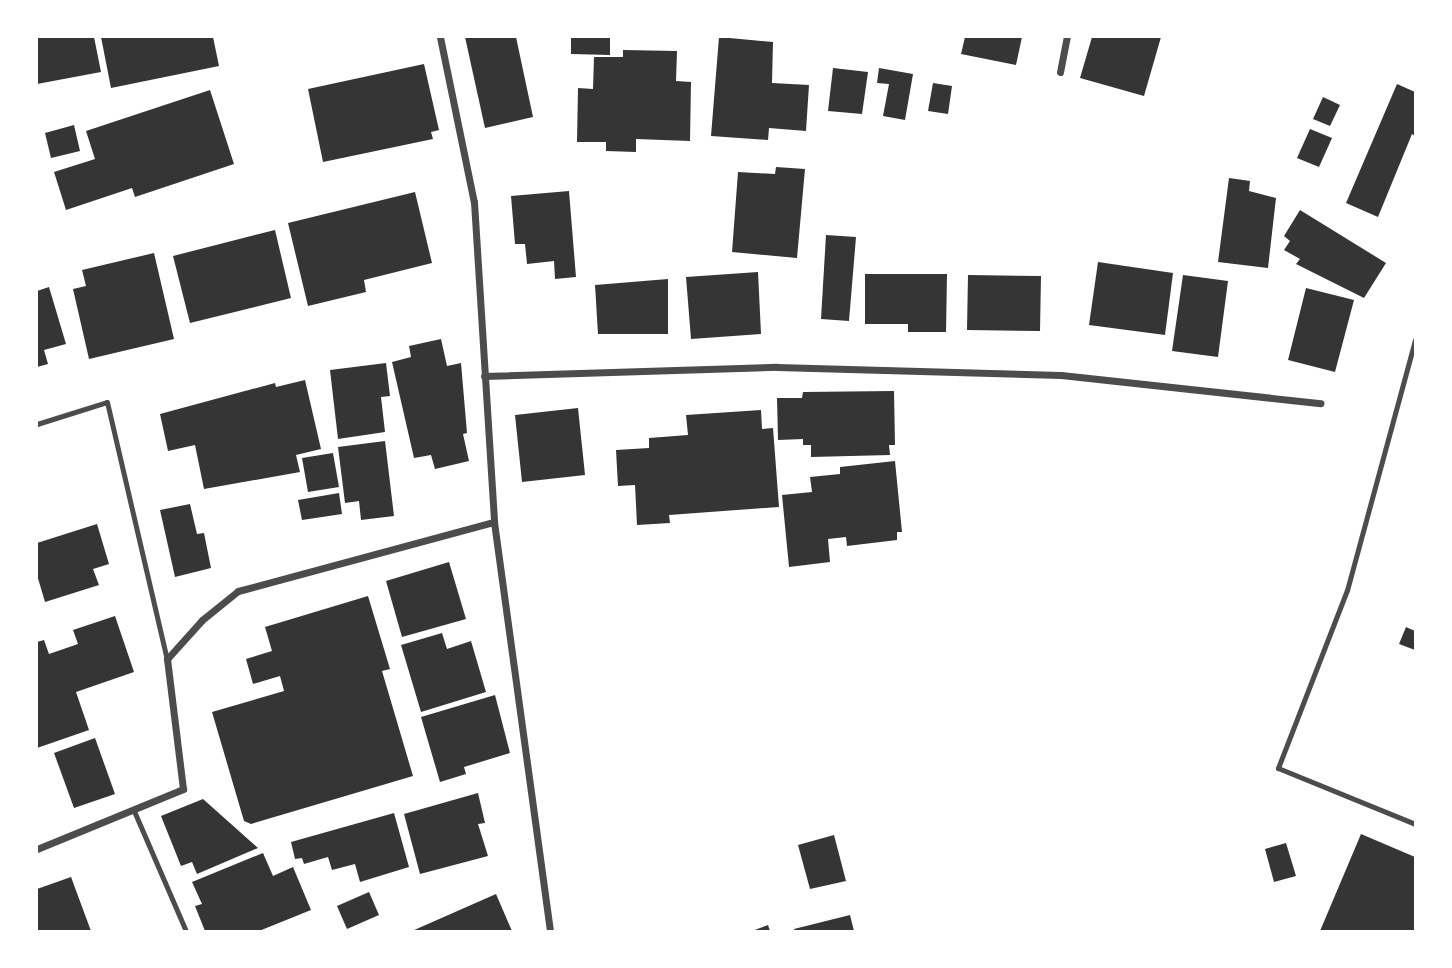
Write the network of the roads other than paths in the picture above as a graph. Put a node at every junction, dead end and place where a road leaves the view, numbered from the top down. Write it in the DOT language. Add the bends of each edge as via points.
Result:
graph roads {
  1 [pos="440,37"];
  2 [pos="1067,37"];
  3 [pos="1060,72"];
  4 [pos="1415,340"];
  5 [pos="484,376"];
  6 [pos="1320,403"];
  7 [pos="37,424"];
  8 [pos="494,522"];
  9 [pos="167,659"];
  10 [pos="134,811"];
  11 [pos="1415,824"];
  12 [pos="37,849"];
  13 [pos="186,931"];
  14 [pos="550,931"];
  1 -- 5 [label="street" via="474,202"];
  2 -- 3 [label="street"];
  4 -- 11 [label="lane" via="1347,590 1278,768"];
  5 -- 6 [label="street" via="777,367 1061,375"];
  5 -- 8 [label="street"];
  7 -- 9 [label="lane" via="107,401"];
  8 -- 9 [label="street" via="238,591 202,620"];
  8 -- 14 [label="street"];
  9 -- 10 [label="street" via="183,789"];
  10 -- 12 [label="street"];
  10 -- 13 [label="lane"];
}
